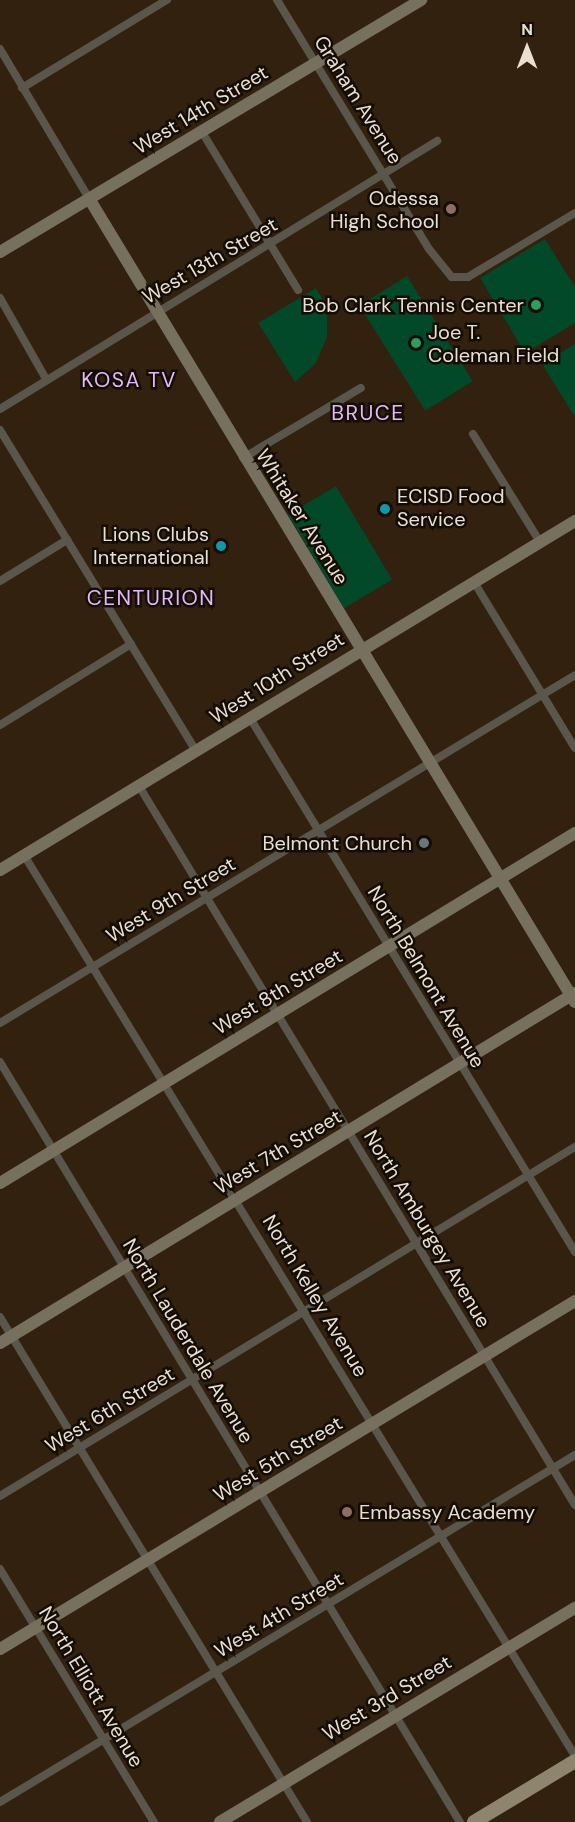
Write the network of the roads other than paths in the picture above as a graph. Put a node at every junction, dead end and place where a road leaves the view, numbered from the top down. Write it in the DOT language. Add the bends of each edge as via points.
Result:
graph roads {
  1 [pos="168,0"];
  2 [pos="277,0"];
  3 [pos="421,0"];
  4 [pos="0,49"];
  5 [pos="316,63"];
  6 [pos="22,88"];
  7 [pos="202,132"];
  8 [pos="437,141"];
  9 [pos="384,174"];
  10 [pos="90,200"];
  11 [pos="575,213"];
  12 [pos="271,245"];
  13 [pos="0,252"];
  14 [pos="298,290"];
  15 [pos="0,298"];
  16 [pos="156,311"];
  17 [pos="46,378"];
  18 [pos="361,388"];
  19 [pos="0,409"];
  20 [pos="0,430"];
  21 [pos="473,434"];
  22 [pos="243,458"];
  23 [pos="575,521"];
  24 [pos="67,540"];
  25 [pos="540,542"];
  26 [pos="0,580"];
  27 [pos="474,582"];
  28 [pos="131,644"];
  29 [pos="360,649"];
  30 [pos="575,675"];
  31 [pos="542,694"];
  32 [pos="250,718"];
  33 [pos="0,725"];
  34 [pos="575,748"];
  35 [pos="196,751"];
  36 [pos="429,761"];
  37 [pos="139,786"];
  38 [pos="318,830"];
  39 [pos="575,833"];
  40 [pos="24,855"];
  41 [pos="0,869"];
  42 [pos="500,879"];
  43 [pos="207,898"];
  44 [pos="388,947"];
  45 [pos="92,966"];
  46 [pos="574,997"];
  47 [pos="276,1015"];
  48 [pos="0,1023"];
  49 [pos="0,1062"];
  50 [pos="460,1064"];
  51 [pos="165,1083"];
  52 [pos="348,1131"];
  53 [pos="575,1147"];
  54 [pos="54,1151"];
  55 [pos="528,1176"];
  56 [pos="0,1183"];
  57 [pos="236,1200"];
  58 [pos="416,1244"];
  59 [pos="575,1252"];
  60 [pos="124,1268"];
  61 [pos="575,1301"];
  62 [pos="304,1312"];
  63 [pos="0,1317"];
  64 [pos="11,1336"];
  65 [pos="0,1343"];
  66 [pos="485,1356"];
  67 [pos="192,1380"];
  68 [pos="373,1424"];
  69 [pos="80,1448"];
  70 [pos="575,1455"];
  71 [pos="553,1468"];
  72 [pos="260,1492"];
  73 [pos="0,1496"];
  74 [pos="575,1505"];
  75 [pos="441,1536"];
  76 [pos="148,1560"];
  77 [pos="0,1569"];
  78 [pos="328,1604"];
  79 [pos="575,1608"];
  80 [pos="36,1628"];
  81 [pos="509,1648"];
  82 [pos="0,1649"];
  83 [pos="216,1672"];
  84 [pos="396,1716"];
  85 [pos="104,1740"];
  86 [pos="575,1756"];
  87 [pos="575,1761"];
  88 [pos="284,1783"];
  89 [pos="0,1802"];
  90 [pos="154,1822"];
  91 [pos="220,1822"];
  92 [pos="307,1822"];
  93 [pos="460,1822"];
  94 [pos="474,1822"];
  1 -- 6 [label="street"];
  2 -- 5 [label="street, Graham Avenue"];
  3 -- 5 [label="street, West 14th Street"];
  4 -- 6 [label="street, Whitaker Avenue"];
  5 -- 7 [label="street, West 14th Street"];
  5 -- 9 [label="street, Graham Avenue"];
  6 -- 10 [label="street, Whitaker Avenue"];
  7 -- 10 [label="street, West 14th Street"];
  7 -- 12 [label="street"];
  8 -- 9 [label="street, West 13th Street"];
  9 -- 11 [label="street, Graham Avenue" via="429,249 452,277 468,277"];
  9 -- 12 [label="street, West 13th Street"];
  10 -- 13 [label="street, West 14th Street"];
  10 -- 16 [label="street, Whitaker Avenue"];
  12 -- 14 [label="street"];
  12 -- 16 [label="street, West 13th Street"];
  15 -- 17 [label="street"];
  16 -- 17 [label="street, West 13th Street"];
  16 -- 22 [label="street, Whitaker Avenue"];
  17 -- 19 [label="street, West 13th Street"];
  18 -- 22 [label="street"];
  20 -- 24 [label="street"];
  21 -- 25 [label="street"];
  22 -- 29 [label="street, Whitaker Avenue"];
  23 -- 25 [label="street, West 10th Street"];
  24 -- 26 [label="street"];
  24 -- 28 [label="street"];
  25 -- 27 [label="street, West 10th Street"];
  27 -- 29 [label="street, West 10th Street"];
  27 -- 31 [label="street"];
  28 -- 33 [label="street"];
  28 -- 35 [label="street"];
  29 -- 32 [label="street, West 10th Street"];
  29 -- 36 [label="street, Whitaker Avenue"];
  30 -- 31 [label="street, West 9th Street"];
  31 -- 34 [label="street"];
  31 -- 36 [label="street, West 9th Street"];
  32 -- 35 [label="street, West 10th Street"];
  32 -- 38 [label="street, North Belmont Avenue"];
  35 -- 37 [label="street, West 10th Street"];
  36 -- 38 [label="street, West 9th Street"];
  36 -- 42 [label="street, Whitaker Avenue"];
  37 -- 40 [label="street, West 10th Street"];
  37 -- 43 [label="street, North Amburgey Avenue"];
  38 -- 43 [label="street, West 9th Street"];
  38 -- 44 [label="street, North Belmont Avenue"];
  39 -- 42 [label="street, West 8th Street"];
  40 -- 41 [label="street, West 10th Street"];
  40 -- 45 [label="street, North Kelley Avenue"];
  42 -- 44 [label="street, West 8th Street"];
  42 -- 46 [label="street, Whitaker Avenue"];
  43 -- 45 [label="street, West 9th Street"];
  43 -- 47 [label="street, North Amburgey Avenue"];
  44 -- 47 [label="street, West 8th Street"];
  44 -- 50 [label="street, North Belmont Avenue"];
  45 -- 48 [label="street, West 9th Street"];
  45 -- 51 [label="street, North Kelley Avenue"];
  46 -- 50 [label="street, West 7th Street"];
  47 -- 51 [label="street, West 8th Street"];
  47 -- 52 [label="street, North Amburgey Avenue"];
  49 -- 54 [label="street, North Lauderdale Avenue"];
  50 -- 52 [label="street, West 7th Street"];
  50 -- 55 [label="street, North Belmont Avenue"];
  51 -- 54 [label="street, West 8th Street"];
  51 -- 57 [label="street, North Kelley Avenue"];
  52 -- 57 [label="street, West 7th Street"];
  52 -- 58 [label="street, North Amburgey Avenue"];
  53 -- 55 [label="street, West 6th Street"];
  54 -- 56 [label="street, West 8th Street"];
  54 -- 60 [label="street, North Lauderdale Avenue"];
  55 -- 58 [label="street, West 6th Street"];
  55 -- 59 [label="street, North Belmont Avenue"];
  57 -- 60 [label="street, West 7th Street"];
  57 -- 62 [label="street, North Kelley Avenue"];
  58 -- 62 [label="street, West 6th Street"];
  58 -- 66 [label="street, North Amburgey Avenue"];
  60 -- 64 [label="street, West 7th Street"];
  60 -- 67 [label="street, North Lauderdale Avenue"];
  61 -- 66 [label="street, West 5th Street"];
  62 -- 67 [label="street, West 6th Street"];
  62 -- 68 [label="street, North Kelley Avenue"];
  63 -- 64 [label="street"];
  64 -- 65 [label="street, West 7th Street"];
  64 -- 69 [label="street"];
  66 -- 68 [label="street, West 5th Street"];
  66 -- 71 [label="street, North Amburgey Avenue"];
  67 -- 69 [label="street, West 6th Street"];
  67 -- 72 [label="street, North Lauderdale Avenue"];
  68 -- 72 [label="street, West 5th Street"];
  68 -- 75 [label="street, North Kelley Avenue"];
  69 -- 73 [label="street, West 6th Street"];
  69 -- 76 [label="street"];
  70 -- 71 [label="street, West 4th Street"];
  71 -- 74 [label="street, North Amburgey Avenue"];
  71 -- 75 [label="street, West 4th Street"];
  72 -- 76 [label="street, West 5th Street"];
  72 -- 78 [label="street, North Lauderdale Avenue"];
  75 -- 78 [label="street, West 4th Street"];
  75 -- 81 [label="street, North Kelley Avenue"];
  76 -- 80 [label="street, West 5th Street"];
  76 -- 83 [label="street"];
  77 -- 80 [label="street, North Elliott Avenue"];
  78 -- 83 [label="street, West 4th Street"];
  78 -- 84 [label="street, North Lauderdale Avenue"];
  79 -- 81 [label="street, West 3rd Street"];
  80 -- 82 [label="street, West 5th Street"];
  80 -- 85 [label="street, North Elliott Avenue"];
  81 -- 84 [label="street, West 3rd Street"];
  81 -- 86 [label="street, North Kelley Avenue"];
  83 -- 85 [label="street, West 4th Street"];
  83 -- 88 [label="street"];
  84 -- 88 [label="street, West 3rd Street"];
  84 -- 93 [label="street, North Lauderdale Avenue"];
  85 -- 89 [label="street, West 4th Street"];
  85 -- 90 [label="street, North Elliott Avenue"];
  87 -- 94 [label="main road"];
  88 -- 91 [label="street, West 3rd Street"];
  88 -- 92 [label="street"];
}
